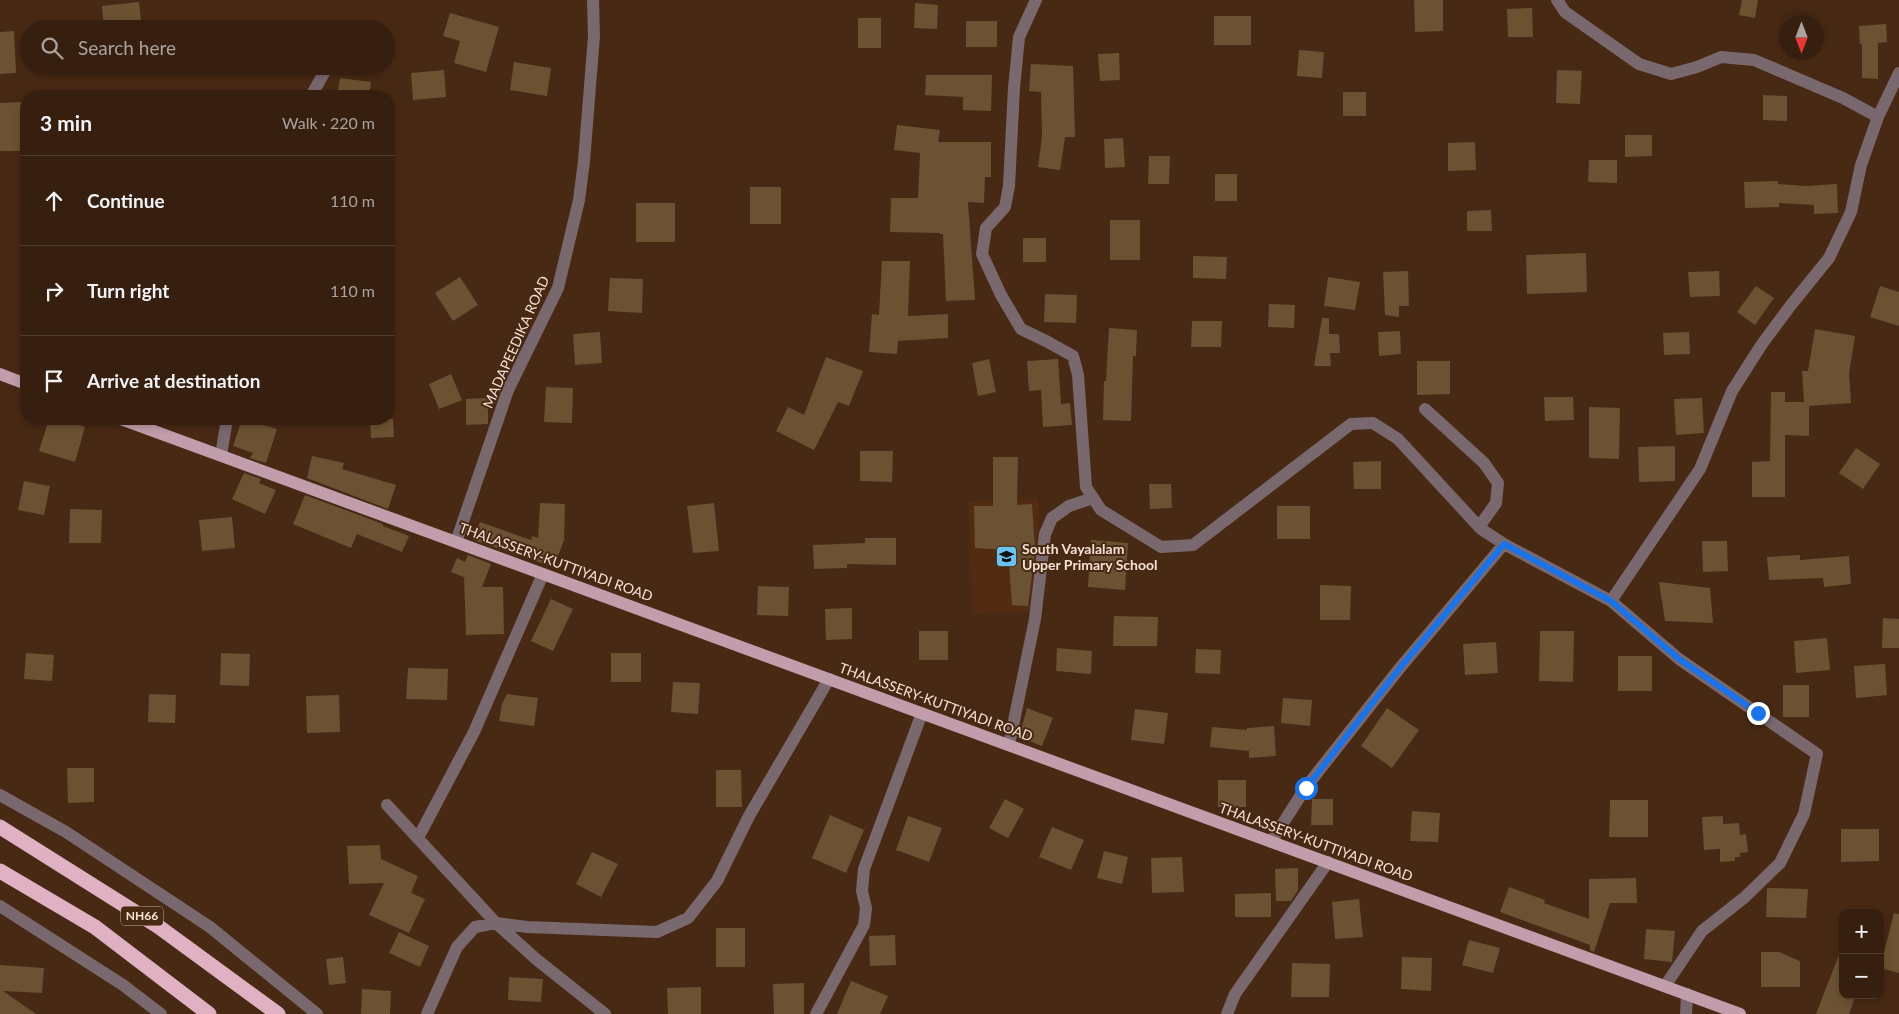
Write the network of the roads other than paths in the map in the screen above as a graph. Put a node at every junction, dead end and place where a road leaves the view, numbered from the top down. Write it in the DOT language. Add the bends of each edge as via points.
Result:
graph roads {
  1 [pos="593,0"];
  2 [pos="1036,0"];
  3 [pos="1558,0"];
  4 [pos="1899,72"];
  5 [pos="323,75"];
  6 [pos="314,90"];
  7 [pos="1878,117"];
  8 [pos="0,374"];
  9 [pos="20,382"];
  10 [pos="1425,409"];
  11 [pos="138,425"];
  12 [pos="226,425"];
  13 [pos="220,455"];
  14 [pos="1093,498"];
  15 [pos="1479,527"];
  16 [pos="456,542"];
  17 [pos="1504,544"];
  18 [pos="543,574"];
  19 [pos="1611,601"];
  20 [pos="829,679"];
  21 [pos="922,713"];
  22 [pos="1009,745"];
  23 [pos="0,795"];
  24 [pos="387,805"];
  25 [pos="0,827"];
  26 [pos="418,838"];
  27 [pos="1272,842"];
  28 [pos="1328,862"];
  29 [pos="0,871"];
  30 [pos="0,906"];
  31 [pos="496,922"];
  32 [pos="1665,986"];
  33 [pos="1687,994"];
  34 [pos="161,1014"];
  35 [pos="210,1014"];
  36 [pos="278,1014"];
  37 [pos="317,1014"];
  38 [pos="427,1014"];
  39 [pos="605,1014"];
  40 [pos="816,1014"];
  41 [pos="1227,1014"];
  42 [pos="1686,1014"];
  43 [pos="1740,1014"];
  1 -- 16 [label="street, MADAPEEDIKA ROAD" via="594,36 579,200 558,288 508,390"];
  2 -- 14 [label="street" via="1019,38 1005,207 986,228 982,254 1021,329 1073,356 1078,375 1086,487"];
  3 -- 7 [label="street" via="1565,12 1639,64 1671,74 1721,57 1754,60 1843,98"];
  4 -- 7 [label="street"];
  5 -- 6 [label="street"];
  7 -- 19 [label="street" via="1861,165 1851,212 1829,258 1768,336 1732,392 1700,469"];
  8 -- 9 [label="main road"];
  10 -- 15 [label="street" via="1484,463 1498,483 1496,502"];
  11 -- 13 [label="main road, THALASSERY-KUTTIYADI ROAD"];
  12 -- 13 [label="street"];
  13 -- 16 [label="main road, THALASSERY-KUTTIYADI ROAD"];
  14 -- 15 [label="street" via="1101,510 1161,547 1193,545 1351,424 1374,423 1398,439"];
  14 -- 22 [label="street" via="1069,506 1052,518 1044,534 1036,619"];
  15 -- 17 [label="street"];
  16 -- 18 [label="main road, THALASSERY-KUTTIYADI ROAD"];
  17 -- 19 [label="street"];
  17 -- 27 [label="street" via="1399,669 1312,780"];
  18 -- 20 [label="main road, THALASSERY-KUTTIYADI ROAD"];
  18 -- 26 [label="street" via="474,732"];
  19 -- 32 [label="street" via="1679,659 1817,754 1804,814 1780,863 1745,897 1702,931"];
  20 -- 21 [label="main road, THALASSERY-KUTTIYADI ROAD"];
  20 -- 31 [label="street" via="749,816 717,881 688,918 657,932 527,927"];
  21 -- 22 [label="main road, THALASSERY-KUTTIYADI ROAD"];
  21 -- 40 [label="street" via="864,869 864,925"];
  22 -- 27 [label="main road, THALASSERY-KUTTIYADI ROAD"];
  23 -- 37 [label="street" via="66,832 210,927"];
  24 -- 26 [label="street"];
  25 -- 36 [label="highway, NH66" via="159,927"];
  26 -- 31 [label="street"];
  27 -- 28 [label="main road, THALASSERY-KUTTIYADI ROAD"];
  28 -- 32 [label="main road, THALASSERY-KUTTIYADI ROAD"];
  28 -- 41 [label="street" via="1235,994"];
  29 -- 35 [label="highway, NH66" via="95,927"];
  30 -- 34 [label="street" via="123,985"];
  31 -- 38 [label="street" via="475,927 457,947"];
  31 -- 39 [label="street" via="536,960"];
  32 -- 33 [label="main road, THALASSERY-KUTTIYADI ROAD"];
  33 -- 42 [label="street"];
  33 -- 43 [label="main road, THALASSERY-KUTTIYADI ROAD"];
}
